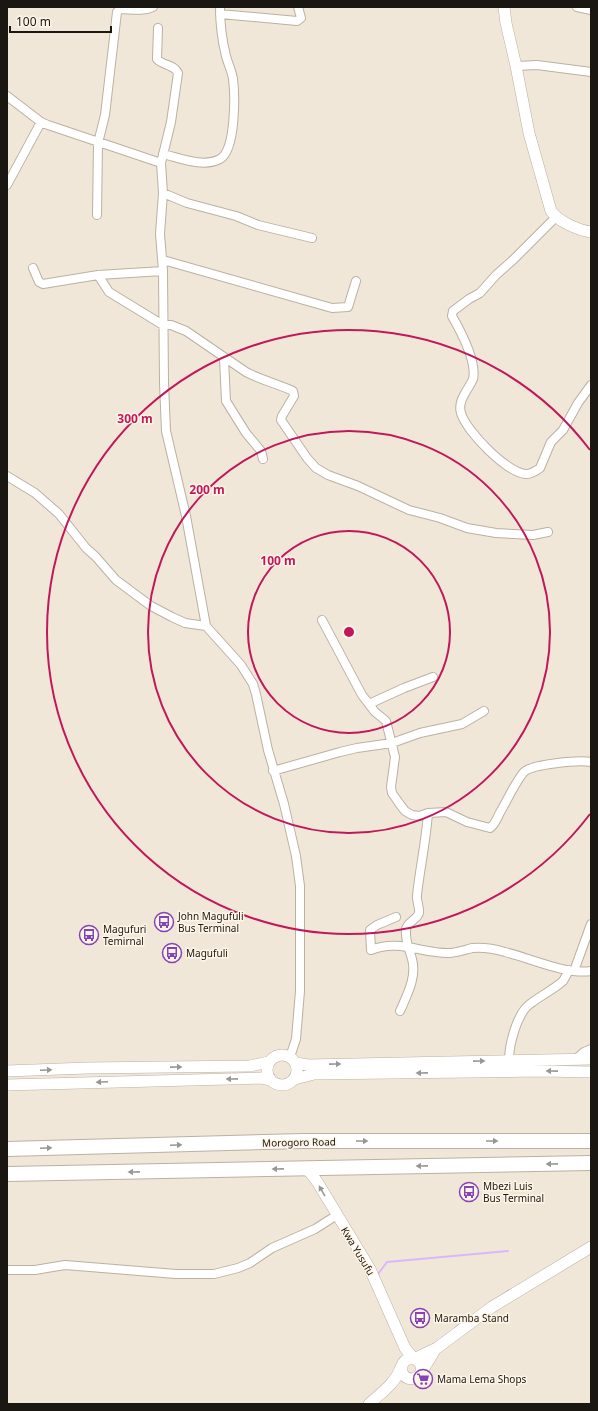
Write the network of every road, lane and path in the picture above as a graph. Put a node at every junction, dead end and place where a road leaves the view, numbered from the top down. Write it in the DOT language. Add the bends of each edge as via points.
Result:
graph roads {
  1 [pos="134,7"];
  2 [pos="153,7"];
  3 [pos="298,7"];
  4 [pos="504,7"];
  5 [pos="577,7"];
  6 [pos="144,10"];
  7 [pos="591,10"];
  8 [pos="220,11"];
  9 [pos="158,28"];
  10 [pos="516,66"];
  11 [pos="591,72"];
  12 [pos="7,96"];
  13 [pos="41,122"];
  14 [pos="98,143"];
  15 [pos="163,154"];
  16 [pos="161,163"];
  17 [pos="7,185"];
  18 [pos="163,193"];
  19 [pos="96,215"];
  20 [pos="556,217"];
  21 [pos="589,234"];
  22 [pos="312,238"];
  23 [pos="162,260"];
  24 [pos="33,268"];
  25 [pos="163,271"];
  26 [pos="98,275"];
  27 [pos="356,281"];
  28 [pos="163,325"];
  29 [pos="224,359"];
  30 [pos="591,385"];
  31 [pos="263,459"];
  32 [pos="7,476"];
  33 [pos="548,532"];
  34 [pos="322,620"];
  35 [pos="206,626"];
  36 [pos="433,677"];
  37 [pos="369,704"];
  38 [pos="484,711"];
  39 [pos="392,743"];
  40 [pos="591,762"];
  41 [pos="273,771"];
  42 [pos="428,813"];
  43 [pos="396,917"];
  44 [pos="591,924"];
  45 [pos="407,947"];
  46 [pos="572,971"];
  47 [pos="591,971"];
  48 [pos="400,1011"];
  49 [pos="591,1049"];
  50 [pos="576,1059"];
  51 [pos="591,1059"];
  52 [pos="293,1060"];
  53 [pos="509,1060"];
  54 [pos="269,1062"];
  55 [pos="7,1071"];
  56 [pos="591,1072"];
  57 [pos="295,1079"];
  58 [pos="271,1080"];
  59 [pos="7,1085"];
  60 [pos="591,1141"];
  61 [pos="7,1149"];
  62 [pos="591,1164"];
  63 [pos="305,1168"];
  64 [pos="7,1174"];
  65 [pos="337,1215"];
  66 [pos="591,1247"];
  67 [pos="7,1270"];
  68 [pos="401,1339"];
  69 [pos="437,1348"];
  70 [pos="414,1359"];
  71 [pos="402,1366"];
  72 [pos="417,1375"];
  73 [pos="380,1394"];
  74 [pos="369,1404"];
  1 -- 6 [label="street"];
  2 -- 6 [label="street"];
  3 -- 8 [label="street" via="301,18 297,21"];
  4 -- 10 [label="street"];
  5 -- 7 [label="street"];
  6 -- 14 [label="street" via="120,9 117,12 105,116"];
  8 -- 15 [label="street" via="224,46 233,78 235,112 227,150 220,159 209,162 195,162"];
  9 -- 15 [label="street" via="157,59 175,68 178,73 171,122"];
  10 -- 11 [label="street" via="538,65"];
  10 -- 20 [label="street" via="529,133 551,211"];
  12 -- 13 [label="street"];
  13 -- 14 [label="street"];
  13 -- 17 [label="street"];
  14 -- 16 [label="street"];
  14 -- 19 [label="street"];
  15 -- 16 [label="street"];
  16 -- 18 [label="street"];
  18 -- 22 [label="street" via="187,203"];
  18 -- 23 [label="street" via="160,234"];
  20 -- 21 [label="street"];
  20 -- 30 [label="street" via="480,293 453,311 452,316 465,341 473,369 472,380 461,403 461,412 479,440 494,455 521,473 528,474 540,468 550,442 563,430"];
  23 -- 25 [label="street"];
  23 -- 27 [label="street" via="332,308 348,307"];
  24 -- 26 [label="street" via="39,282 43,284"];
  25 -- 26 [label="street"];
  25 -- 28 [label="street"];
  26 -- 28 [label="street" via="109,292"];
  28 -- 29 [label="street" via="171,325 186,331"];
  28 -- 35 [label="street" via="166,431 186,516"];
  29 -- 31 [label="street" via="226,401 261,451"];
  29 -- 33 [label="street" via="256,377 293,391 294,396 281,420 307,458 322,472 409,510 467,528 533,535"];
  32 -- 35 [label="street" via="35,493 59,514 116,580 151,606 172,617"];
  34 -- 37 [label="street"];
  35 -- 41 [label="street" via="241,665 253,684"];
  36 -- 37 [label="street"];
  37 -- 39 [label="street" via="386,721"];
  38 -- 39 [label="street" via="462,724 420,733"];
  39 -- 41 [label="street" via="345,750"];
  39 -- 42 [label="street" via="395,758 391,787 394,796 405,811 412,815"];
  40 -- 42 [label="street" via="540,765 525,770 490,828 467,822 446,812"];
  41 -- 52 [label="street" via="290,828 300,886 300,991"];
  42 -- 45 [label="street" via="416,899 419,911 407,926"];
  43 -- 45 [label="street" via="370,930 371,950 385,946"];
  44 -- 46 [label="street"];
  45 -- 46 [label="street" via="449,953 473,948 495,949"];
  45 -- 48 [label="street" via="413,968 410,989"];
  46 -- 47 [label="street"];
  46 -- 53 [label="street" via="523,1011 509,1050"];
  49 -- 50 [label="street"];
  50 -- 51 [label="street"];
  50 -- 53 [label="street"];
  52 -- 53 [label="street, one-way" via="308,1065"];
  52 -- 54 [label="street" via="279,1055"];
  52 -- 57 [label="street" via="297,1071"];
  55 -- 54 [label="street, one-way" via="250,1066"];
  54 -- 58 [label="street" via="267,1073"];
  56 -- 57 [label="street, one-way" via="314,1074"];
  57 -- 58 [label="street" via="281,1086"];
  58 -- 59 [label="street, one-way" via="261,1078"];
  61 -- 60 [label="highway, Morogoro Road, one-way" via="303,1141"];
  62 -- 63 [label="highway, one-way"];
  63 -- 64 [label="highway, one-way"];
  65 -- 63 [label="street, Kwa Yusufu, one-way" via="318,1183"];
  65 -- 67 [label="street" via="238,1268 214,1274 176,1274 65,1265 35,1270"];
  65 -- 68 [label="street, Kwa Yusufu" via="370,1269"];
  66 -- 69 [label="street" via="492,1307"];
  68 -- 70 [label="street, Kwa Yusufu"];
  68 -- 71 [label="street, Kwa Yusufu" via="404,1353"];
  69 -- 70 [label="street"];
  69 -- 72 [label="street"];
  70 -- 71 [label="street" via="406,1360"];
  70 -- 72 [label="street" via="421,1365"];
  71 -- 72 [label="street" via="405,1376"];
  71 -- 73 [label="street" via="397,1377"];
  72 -- 73 [label="street"];
  73 -- 74 [label="street"];
}
